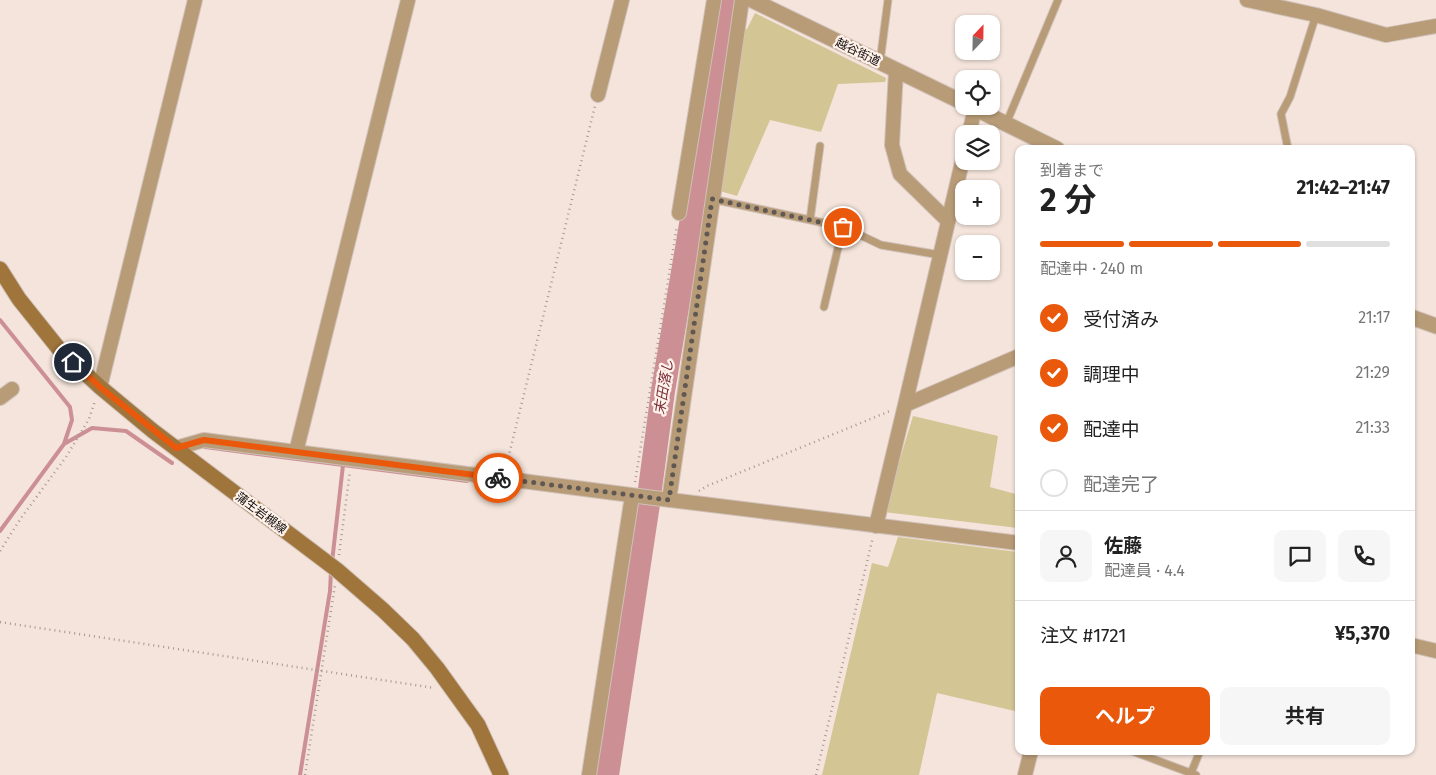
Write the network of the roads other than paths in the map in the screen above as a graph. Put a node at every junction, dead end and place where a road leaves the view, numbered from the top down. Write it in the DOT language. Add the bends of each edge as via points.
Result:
graph roads {
  1 [pos="195,0"];
  2 [pos="408,0"];
  3 [pos="622,0"];
  4 [pos="714,0"];
  5 [pos="742,0"];
  6 [pos="752,0"];
  7 [pos="888,0"];
  8 [pos="1058,0"];
  9 [pos="1248,0"];
  10 [pos="1316,15"];
  11 [pos="1436,26"];
  12 [pos="880,63"];
  13 [pos="896,70"];
  14 [pos="598,95"];
  15 [pos="955,99"];
  16 [pos="988,115"];
  17 [pos="1006,124"];
  18 [pos="1049,145"];
  19 [pos="1287,145"];
  20 [pos="820,146"];
  21 [pos="960,170"];
  22 [pos="712,199"];
  23 [pos="679,214"];
  24 [pos="810,220"];
  25 [pos="948,221"];
  26 [pos="843,227"];
  27 [pos="940,255"];
  28 [pos="0,269"];
  29 [pos="824,307"];
  30 [pos="1415,318"];
  31 [pos="1436,326"];
  32 [pos="1015,358"];
  33 [pos="100,387"];
  34 [pos="12,389"];
  35 [pos="0,398"];
  36 [pos="905,405"];
  37 [pos="176,448"];
  38 [pos="296,452"];
  39 [pos="632,496"];
  40 [pos="675,501"];
  41 [pos="876,526"];
  42 [pos="1015,543"];
  43 [pos="1415,646"];
  44 [pos="1436,651"];
  45 [pos="1030,755"];
  46 [pos="1143,755"];
  47 [pos="1199,755"];
  48 [pos="1194,774"];
  49 [pos="501,775"];
  50 [pos="589,775"];
  51 [pos="1026,775"];
  1 -- 33 [label="street"];
  2 -- 38 [label="street"];
  3 -- 14 [label="street"];
  4 -- 23 [label="street"];
  5 -- 22 [label="street"];
  6 -- 12 [label="street, 越谷街道"];
  7 -- 12 [label="lane"];
  8 -- 17 [label="lane"];
  9 -- 10 [label="street"];
  10 -- 11 [label="street" via="1386,35"];
  10 -- 19 [label="lane" via="1290,97 1281,114"];
  12 -- 13 [label="street, 越谷街道"];
  13 -- 15 [label="street, 越谷街道"];
  13 -- 25 [label="street" via="892,146 900,174"];
  16 -- 17 [label="street, 越谷街道"];
  17 -- 18 [label="street, 越谷街道"];
  20 -- 24 [label="lane"];
  21 -- 25 [label="street"];
  22 -- 24 [label="lane"];
  22 -- 40 [label="street"];
  24 -- 26 [label="lane"];
  25 -- 27 [label="street"];
  26 -- 27 [label="lane" via="881,245"];
  26 -- 29 [label="lane"];
  27 -- 36 [label="street"];
  28 -- 33 [label="main road, 蒲生岩槻線" via="19,299 59,349"];
  30 -- 31 [label="street"];
  32 -- 36 [label="street"];
  33 -- 37 [label="main road, 蒲生岩槻線"];
  34 -- 35 [label="street"];
  36 -- 41 [label="street"];
  37 -- 38 [label="street" via="204,440"];
  37 -- 49 [label="main road, 蒲生岩槻線" via="337,570 413,639 478,725"];
  38 -- 39 [label="street"];
  39 -- 40 [label="street"];
  39 -- 50 [label="street"];
  40 -- 41 [label="street"];
  41 -- 42 [label="street"];
  43 -- 44 [label="street"];
  45 -- 51 [label="street"];
  46 -- 48 [label="lane"];
  47 -- 48 [label="lane"];
}
